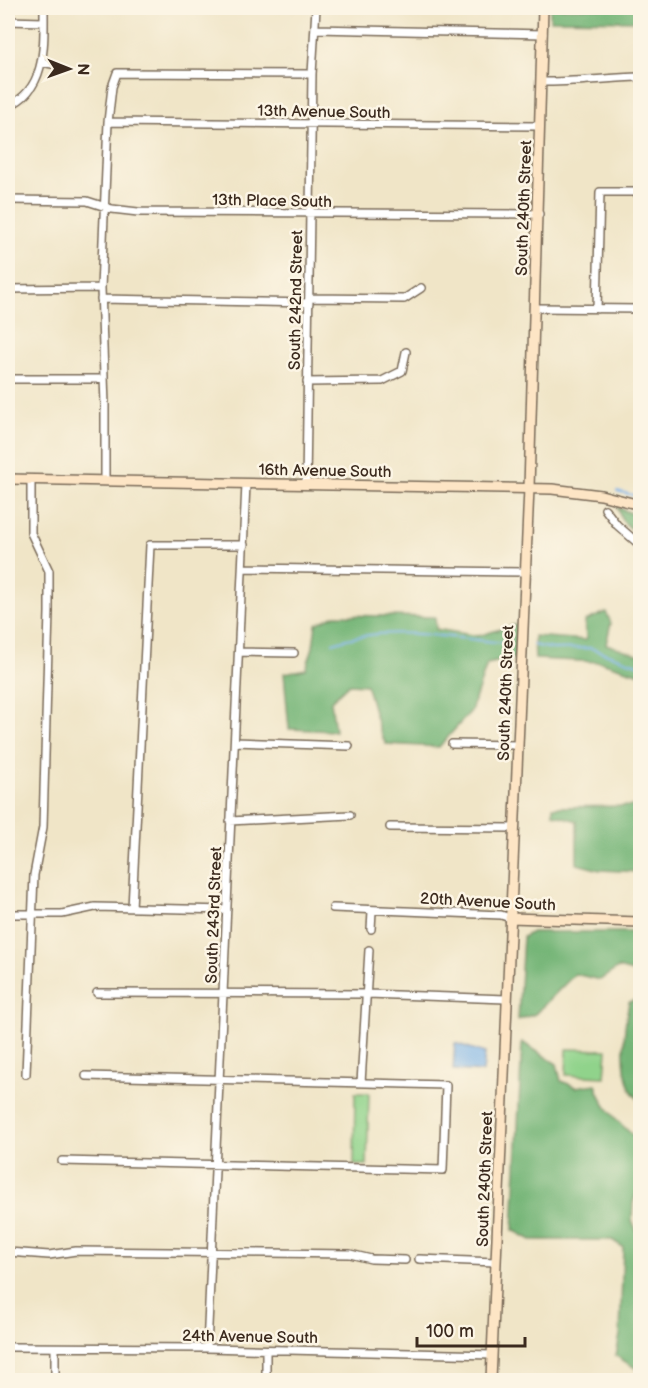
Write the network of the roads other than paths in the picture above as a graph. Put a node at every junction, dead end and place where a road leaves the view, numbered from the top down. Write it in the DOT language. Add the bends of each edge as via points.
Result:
graph roads {
  1 [pos="44,8"];
  2 [pos="316,8"];
  3 [pos="543,8"];
  4 [pos="8,21"];
  5 [pos="44,22"];
  6 [pos="316,29"];
  7 [pos="543,34"];
  8 [pos="42,62"];
  9 [pos="52,64"];
  10 [pos="312,74"];
  11 [pos="640,77"];
  12 [pos="542,82"];
  13 [pos="8,106"];
  14 [pos="108,122"];
  15 [pos="312,124"];
  16 [pos="540,126"];
  17 [pos="640,192"];
  18 [pos="8,200"];
  19 [pos="104,206"];
  20 [pos="310,214"];
  21 [pos="539,214"];
  22 [pos="101,288"];
  23 [pos="421,288"];
  24 [pos="8,289"];
  25 [pos="101,299"];
  26 [pos="309,301"];
  27 [pos="535,308"];
  28 [pos="597,309"];
  29 [pos="640,309"];
  30 [pos="406,352"];
  31 [pos="8,379"];
  32 [pos="104,379"];
  33 [pos="307,382"];
  34 [pos="8,479"];
  35 [pos="31,479"];
  36 [pos="105,481"];
  37 [pos="246,484"];
  38 [pos="306,485"];
  39 [pos="530,488"];
  40 [pos="640,505"];
  41 [pos="605,508"];
  42 [pos="640,544"];
  43 [pos="244,545"];
  44 [pos="243,568"];
  45 [pos="525,572"];
  46 [pos="239,652"];
  47 [pos="294,653"];
  48 [pos="39,692"];
  49 [pos="47,692"];
  50 [pos="235,742"];
  51 [pos="452,744"];
  52 [pos="517,745"];
  53 [pos="349,746"];
  54 [pos="350,815"];
  55 [pos="230,821"];
  56 [pos="390,827"];
  57 [pos="514,828"];
  58 [pos="132,908"];
  59 [pos="333,908"];
  60 [pos="227,910"];
  61 [pos="372,911"];
  62 [pos="8,914"];
  63 [pos="33,914"];
  64 [pos="510,918"];
  65 [pos="640,922"];
  66 [pos="371,929"];
  67 [pos="369,950"];
  68 [pos="97,993"];
  69 [pos="223,993"];
  70 [pos="368,994"];
  71 [pos="506,999"];
  72 [pos="26,1074"];
  73 [pos="86,1076"];
  74 [pos="220,1079"];
  75 [pos="361,1083"];
  76 [pos="62,1161"];
  77 [pos="215,1166"];
  78 [pos="8,1252"];
  79 [pos="212,1252"];
  80 [pos="419,1259"];
  81 [pos="405,1260"];
  82 [pos="495,1262"];
  83 [pos="8,1347"];
  84 [pos="55,1348"];
  85 [pos="207,1348"];
  86 [pos="266,1350"];
  87 [pos="492,1355"];
  88 [pos="55,1380"];
  89 [pos="266,1380"];
  90 [pos="491,1380"];
  1 -- 5 [label="street"];
  2 -- 6 [label="street, South 242nd Street"];
  3 -- 7 [label="main road, South 240th Street"];
  4 -- 5 [label="street"];
  5 -- 8 [label="street"];
  6 -- 7 [label="street"];
  6 -- 10 [label="street, South 242nd Street"];
  7 -- 12 [label="main road, South 240th Street"];
  8 -- 9 [label="street"];
  8 -- 13 [label="street" via="30,89"];
  10 -- 14 [label="street" via="117,73"];
  10 -- 15 [label="street, South 242nd Street"];
  11 -- 12 [label="street"];
  12 -- 16 [label="main road, South 240th Street"];
  14 -- 15 [label="street, 13th Avenue South"];
  14 -- 19 [label="street"];
  15 -- 16 [label="street, 13th Avenue South"];
  15 -- 20 [label="street, South 242nd Street"];
  16 -- 21 [label="main road, South 240th Street"];
  17 -- 28 [label="street" via="600,192"];
  18 -- 19 [label="street, 13th Place South" via="87,201"];
  19 -- 20 [label="street, 13th Place South" via="126,211"];
  19 -- 22 [label="street"];
  20 -- 21 [label="street, 13th Place South"];
  20 -- 26 [label="street, South 242nd Street"];
  21 -- 27 [label="main road, South 240th Street"];
  22 -- 24 [label="street"];
  22 -- 25 [label="street"];
  23 -- 26 [label="street" via="404,299"];
  25 -- 26 [label="street"];
  25 -- 32 [label="street"];
  26 -- 33 [label="street, South 242nd Street"];
  27 -- 28 [label="street"];
  27 -- 39 [label="main road, South 240th Street"];
  28 -- 29 [label="street"];
  30 -- 33 [label="street" via="402,370 386,380"];
  31 -- 32 [label="street"];
  32 -- 36 [label="street"];
  33 -- 38 [label="street, South 242nd Street"];
  34 -- 35 [label="main road, 16th Avenue South"];
  35 -- 36 [label="main road, 16th Avenue South"];
  35 -- 49 [label="street" via="32,533 49,571"];
  36 -- 37 [label="main road, 16th Avenue South"];
  37 -- 38 [label="main road, 16th Avenue South"];
  37 -- 43 [label="street, South 243rd Street"];
  38 -- 39 [label="main road, 16th Avenue South"];
  39 -- 40 [label="main road, 16th Avenue South" via="585,492"];
  39 -- 45 [label="main road, South 240th Street"];
  41 -- 42 [label="street" via="617,525"];
  43 -- 44 [label="street, South 243rd Street"];
  43 -- 58 [label="street" via="150,544"];
  44 -- 45 [label="street"];
  44 -- 46 [label="street, South 243rd Street"];
  45 -- 52 [label="main road, South 240th Street"];
  46 -- 47 [label="street"];
  46 -- 50 [label="street, South 243rd Street"];
  48 -- 49 [label="street"];
  49 -- 63 [label="street" via="43,827 35,866"];
  50 -- 53 [label="street"];
  50 -- 55 [label="street, South 243rd Street"];
  51 -- 52 [label="street"];
  52 -- 57 [label="main road, South 240th Street"];
  54 -- 55 [label="street"];
  55 -- 60 [label="street, South 243rd Street"];
  56 -- 57 [label="street"];
  57 -- 64 [label="main road, South 240th Street"];
  58 -- 60 [label="street"];
  58 -- 63 [label="street"];
  59 -- 61 [label="street, 20th Avenue South"];
  60 -- 69 [label="street, South 243rd Street"];
  61 -- 64 [label="street, 20th Avenue South"];
  61 -- 66 [label="street"];
  62 -- 63 [label="street"];
  63 -- 72 [label="street"];
  64 -- 65 [label="main road, 20th Avenue South"];
  64 -- 71 [label="main road, South 240th Street"];
  67 -- 70 [label="street"];
  68 -- 69 [label="street"];
  69 -- 70 [label="street"];
  69 -- 74 [label="street, South 243rd Street"];
  70 -- 71 [label="street"];
  70 -- 75 [label="street"];
  71 -- 82 [label="main road, South 240th Street"];
  73 -- 74 [label="street"];
  74 -- 75 [label="street"];
  74 -- 77 [label="street, South 243rd Street"];
  75 -- 77 [label="street" via="446,1085 443,1170"];
  76 -- 77 [label="street"];
  77 -- 79 [label="street, South 243rd Street"];
  78 -- 79 [label="street"];
  79 -- 81 [label="street" via="350,1254"];
  79 -- 85 [label="street, South 243rd Street"];
  80 -- 82 [label="street"];
  82 -- 87 [label="main road, South 240th Street"];
  83 -- 84 [label="street, 24th Avenue South"];
  84 -- 85 [label="street, 24th Avenue South"];
  84 -- 88 [label="street"];
  85 -- 86 [label="street, 24th Avenue South"];
  86 -- 87 [label="street, 24th Avenue South"];
  86 -- 89 [label="street"];
  87 -- 90 [label="main road, South 240th Street"];
}
